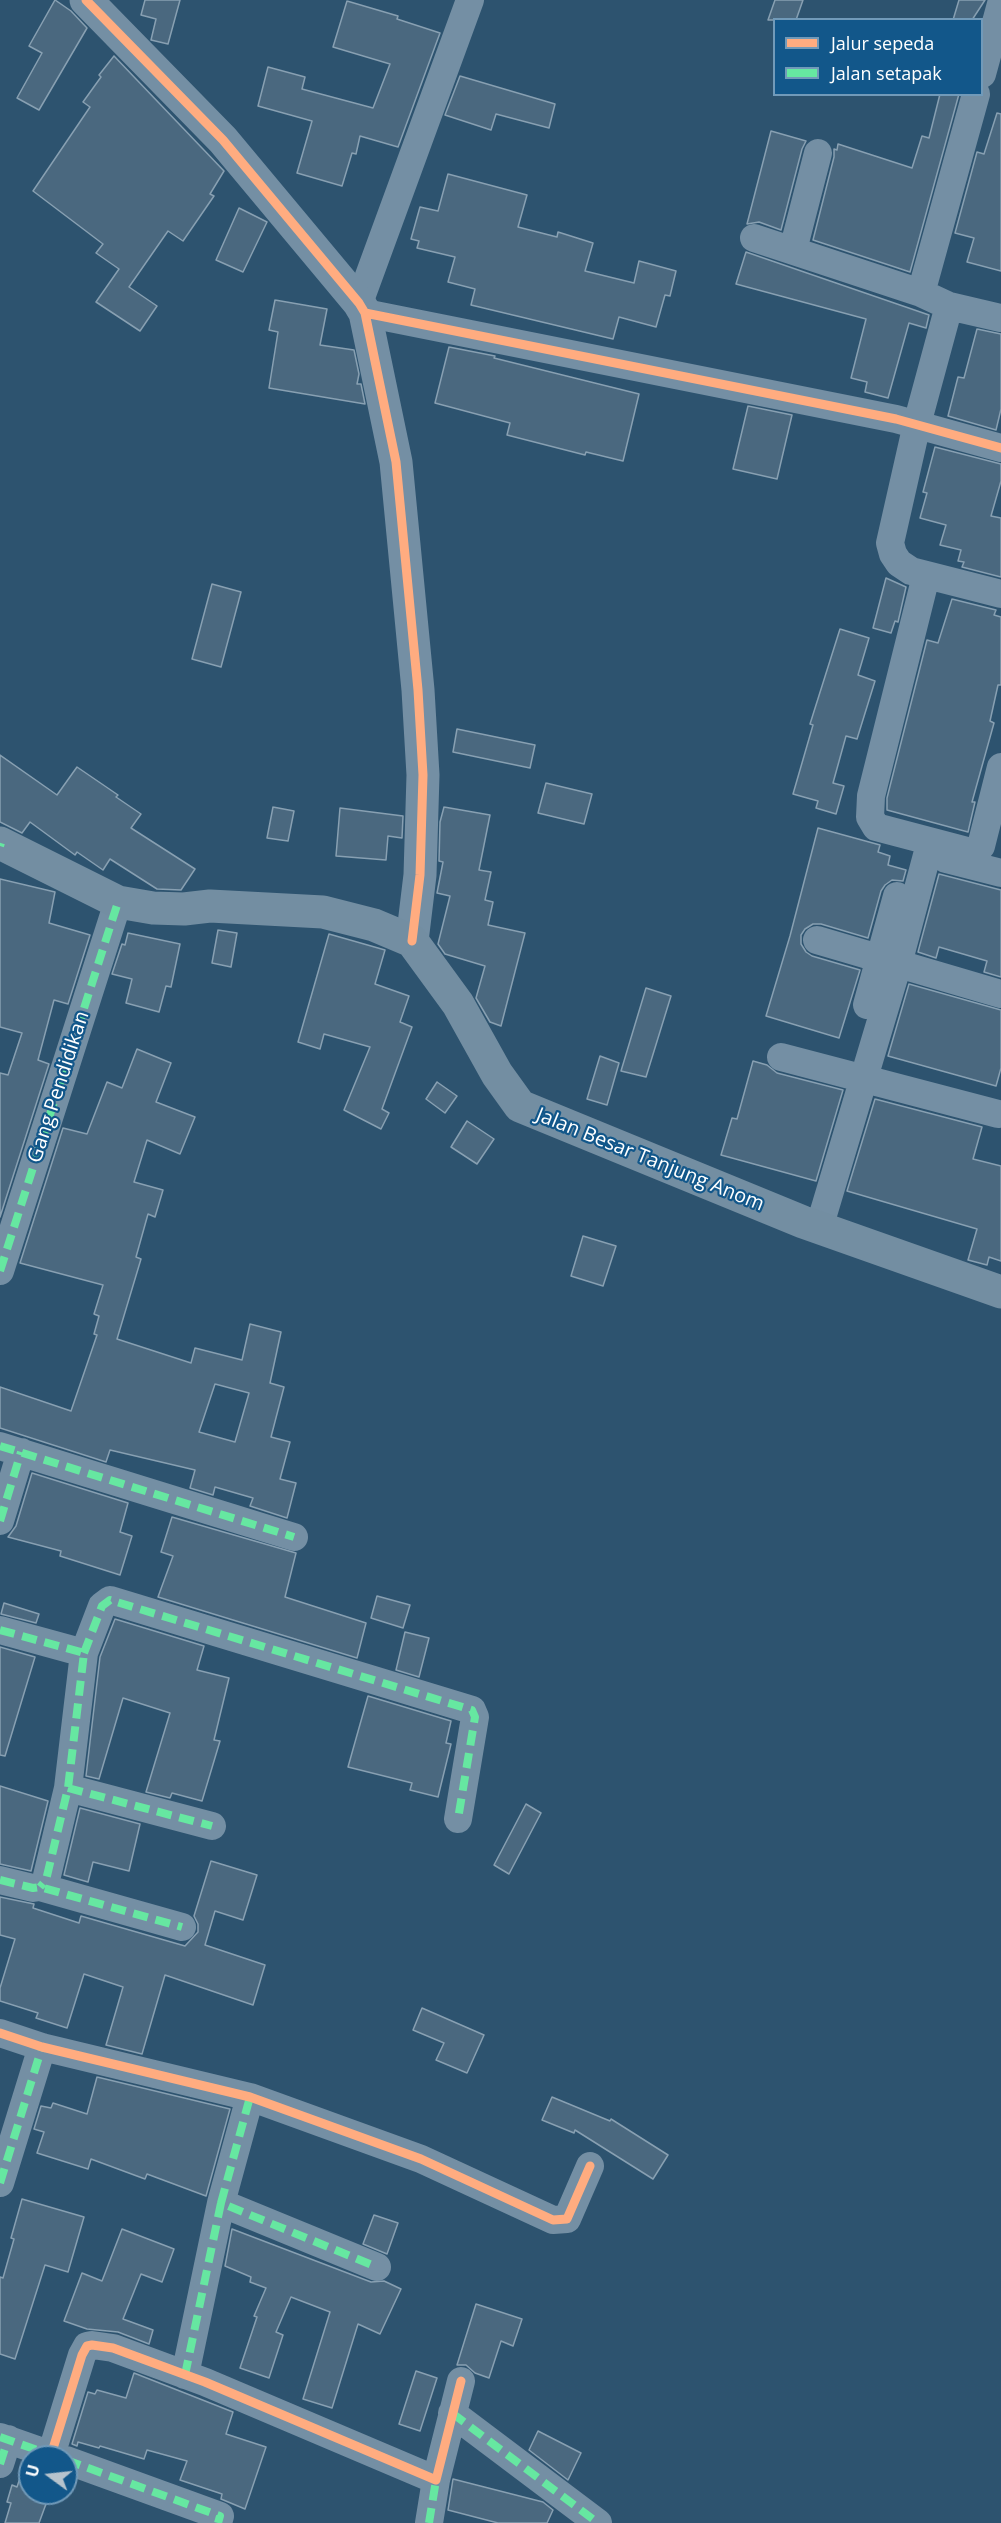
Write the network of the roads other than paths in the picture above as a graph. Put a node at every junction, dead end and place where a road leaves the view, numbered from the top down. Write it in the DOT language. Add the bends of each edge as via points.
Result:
graph roads {
  1 [pos="86,0"];
  2 [pos="470,0"];
  3 [pos="1001,4"];
  4 [pos="983,67"];
  5 [pos="975,96"];
  6 [pos="818,153"];
  7 [pos="754,238"];
  8 [pos="793,250"];
  9 [pos="921,293"];
  10 [pos="950,306"];
  11 [pos="362,308"];
  12 [pos="1001,318"];
  13 [pos="917,424"];
  14 [pos="1001,448"];
  15 [pos="926,576"];
  16 [pos="1001,594"];
  17 [pos="1001,767"];
  18 [pos="871,841"];
  19 [pos="0,844"];
  20 [pos="918,852"];
  21 [pos="1001,873"];
  22 [pos="118,902"];
  23 [pos="817,940"];
  24 [pos="412,941"];
  25 [pos="888,961"];
  26 [pos="1001,994"];
  27 [pos="781,1057"];
  28 [pos="857,1077"];
  29 [pos="998,1114"];
  30 [pos="811,1225"];
  31 [pos="0,1271"];
  32 [pos="1001,1292"];
  33 [pos="11,1449"];
  34 [pos="0,1521"];
  35 [pos="294,1537"];
  36 [pos="0,1630"];
  37 [pos="84,1653"];
  38 [pos="68,1788"];
  39 [pos="458,1819"];
  40 [pos="212,1826"];
  41 [pos="0,1880"];
  42 [pos="40,1887"];
  43 [pos="182,1927"];
  44 [pos="0,2034"];
  45 [pos="42,2047"];
  46 [pos="250,2097"];
  47 [pos="591,2166"];
  48 [pos="0,2183"];
  49 [pos="221,2203"];
  50 [pos="377,2267"];
  51 [pos="185,2375"];
  52 [pos="461,2381"];
  53 [pos="452,2413"];
  54 [pos="61,2445"];
  55 [pos="3,2447"];
  56 [pos="18,2450"];
  57 [pos="78,2464"];
  58 [pos="436,2480"];
  59 [pos="218,2523"];
  60 [pos="429,2523"];
  61 [pos="598,2523"];
  1 -- 11 [label="street" via="223,140"];
  2 -- 11 [label="street"];
  3 -- 4 [label="street"];
  5 -- 9 [label="street"];
  6 -- 8 [label="street"];
  7 -- 8 [label="street"];
  8 -- 9 [label="street"];
  9 -- 10 [label="street"];
  10 -- 12 [label="street"];
  10 -- 13 [label="street"];
  11 -- 13 [label="street"];
  11 -- 24 [label="street" via="396,462 418,690 423,775 420,875"];
  13 -- 14 [label="street"];
  13 -- 15 [label="street" via="890,543 899,563"];
  15 -- 16 [label="street"];
  15 -- 17 [label="street" via="871,796 870,817 876,827 971,852 981,846"];
  18 -- 20 [label="street"];
  19 -- 22 [label="main road, Jalan Besar Tanjung Anom"];
  20 -- 21 [label="street"];
  20 -- 25 [label="street"];
  22 -- 24 [label="main road, Jalan Besar Tanjung Anom" via="153,908 210,906 323,912 374,924"];
  22 -- 31 [label="street, Gang Pendidikan"];
  23 -- 25 [label="street"];
  24 -- 30 [label="main road, Jalan Besar Tanjung Anom" via="458,1004 497,1074 520,1106"];
  25 -- 26 [label="street"];
  25 -- 28 [label="street"];
  27 -- 28 [label="street"];
  28 -- 29 [label="street"];
  28 -- 30 [label="street"];
  30 -- 32 [label="main road, Jalan Besar Tanjung Anom"];
  33 -- 34 [label="street"];
  33 -- 35 [label="street"];
  36 -- 37 [label="street"];
  37 -- 38 [label="street"];
  37 -- 39 [label="street" via="102,1606 110,1600 472,1710 475,1717"];
  38 -- 40 [label="street"];
  38 -- 42 [label="street" via="46,1880"];
  41 -- 42 [label="street"];
  42 -- 43 [label="street"];
  44 -- 45 [label="street"];
  45 -- 46 [label="street"];
  45 -- 48 [label="street"];
  46 -- 47 [label="street" via="421,2159 553,2220 567,2219"];
  46 -- 49 [label="street"];
  49 -- 50 [label="street"];
  49 -- 51 [label="street"];
  51 -- 54 [label="street" via="112,2348 87,2346"];
  51 -- 58 [label="street"];
  52 -- 53 [label="street"];
  53 -- 58 [label="street"];
  53 -- 61 [label="street"];
  55 -- 56 [label="street"];
  57 -- 59 [label="street" via="220,2516"];
  58 -- 60 [label="street"];
}
